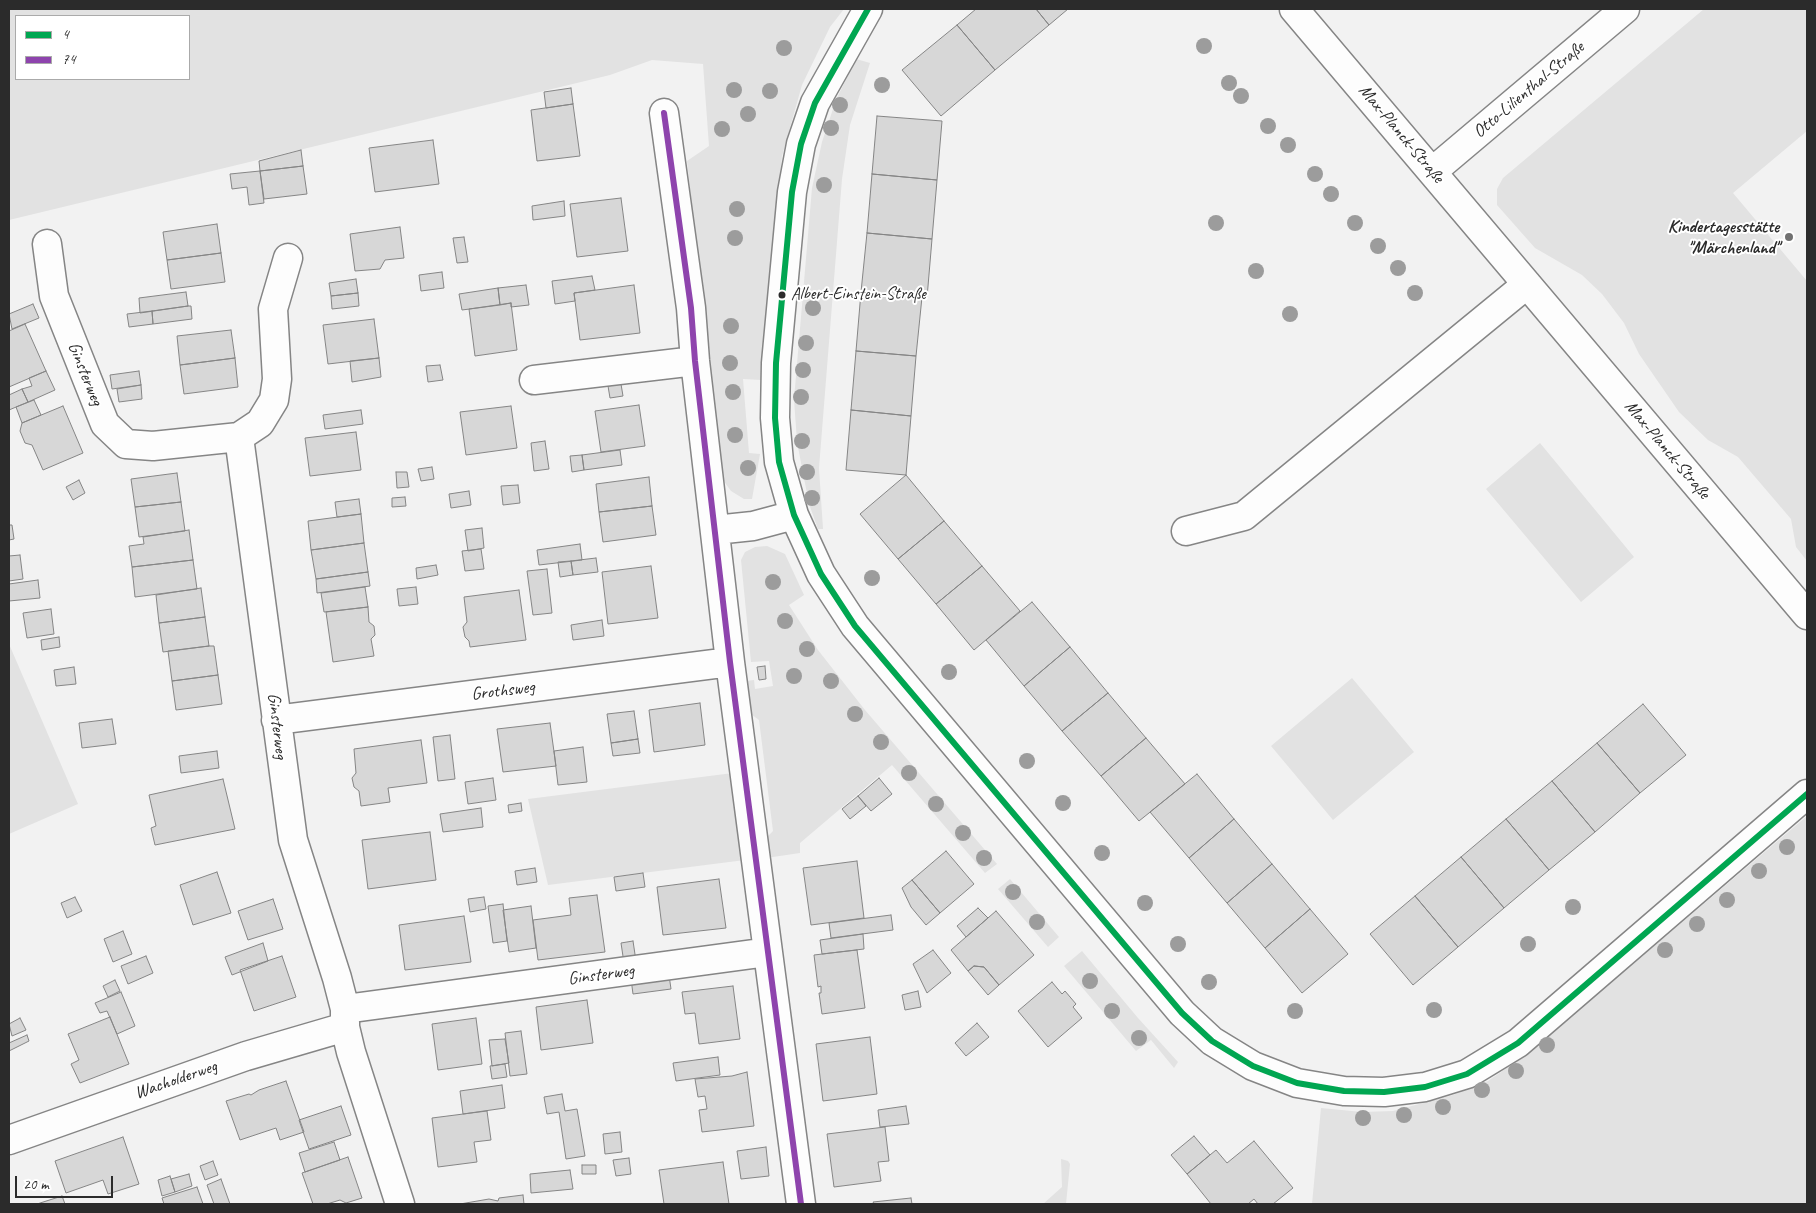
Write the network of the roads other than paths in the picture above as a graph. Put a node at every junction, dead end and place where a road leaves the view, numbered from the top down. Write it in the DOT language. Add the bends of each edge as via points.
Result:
graph roads {
  1 [pos="868,9"];
  2 [pos="1294,9"];
  3 [pos="1625,9"];
  4 [pos="664,113"];
  5 [pos="1433,172"];
  6 [pos="47,244"];
  7 [pos="288,258"];
  8 [pos="1526,285"];
  9 [pos="694,361"];
  10 [pos="534,380"];
  11 [pos="239,437"];
  12 [pos="794,515"];
  13 [pos="715,530"];
  14 [pos="1186,531"];
  15 [pos="1807,615"];
  16 [pos="730,662"];
  17 [pos="276,720"];
  18 [pos="1807,794"];
  19 [pos="768,952"];
  20 [pos="345,1018"];
  21 [pos="9,1140"];
  22 [pos="400,1204"];
  23 [pos="801,1204"];
  1 -- 12 [label="street" via="815,103 792,192 776,363 775,418 779,462"];
  2 -- 5 [label="street, Max-Planck-Straße"];
  3 -- 5 [label="street, Otto-Lilienthal-Straße"];
  4 -- 9 [label="street" via="691,308"];
  5 -- 8 [label="street, Max-Planck-Straße"];
  6 -- 11 [label="street, Ginsterweg" via="54,296 105,424 126,444 153,446"];
  7 -- 11 [label="street, Ginsterweg" via="272,309 277,379 274,400 260,423"];
  8 -- 14 [label="street" via="1244,516"];
  8 -- 15 [label="street, Max-Planck-Straße"];
  9 -- 10 [label="street"];
  9 -- 13 [label="street"];
  11 -- 17 [label="street, Ginsterweg"];
  12 -- 13 [label="street" via="753,526"];
  12 -- 18 [label="street" via="821,574 854,626 1182,1014 1212,1041 1253,1066 1297,1083 1344,1091 1384,1092 1425,1087 1467,1074 1518,1043"];
  13 -- 16 [label="street"];
  16 -- 17 [label="street, Grothsweg"];
  16 -- 19 [label="street"];
  17 -- 20 [label="street, Ginsterweg" via="293,840"];
  19 -- 20 [label="street, Ginsterweg"];
  19 -- 23 [label="street"];
  20 -- 21 [label="street, Wacholderweg"];
  20 -- 22 [label="street, Ginsterweg"];
}
